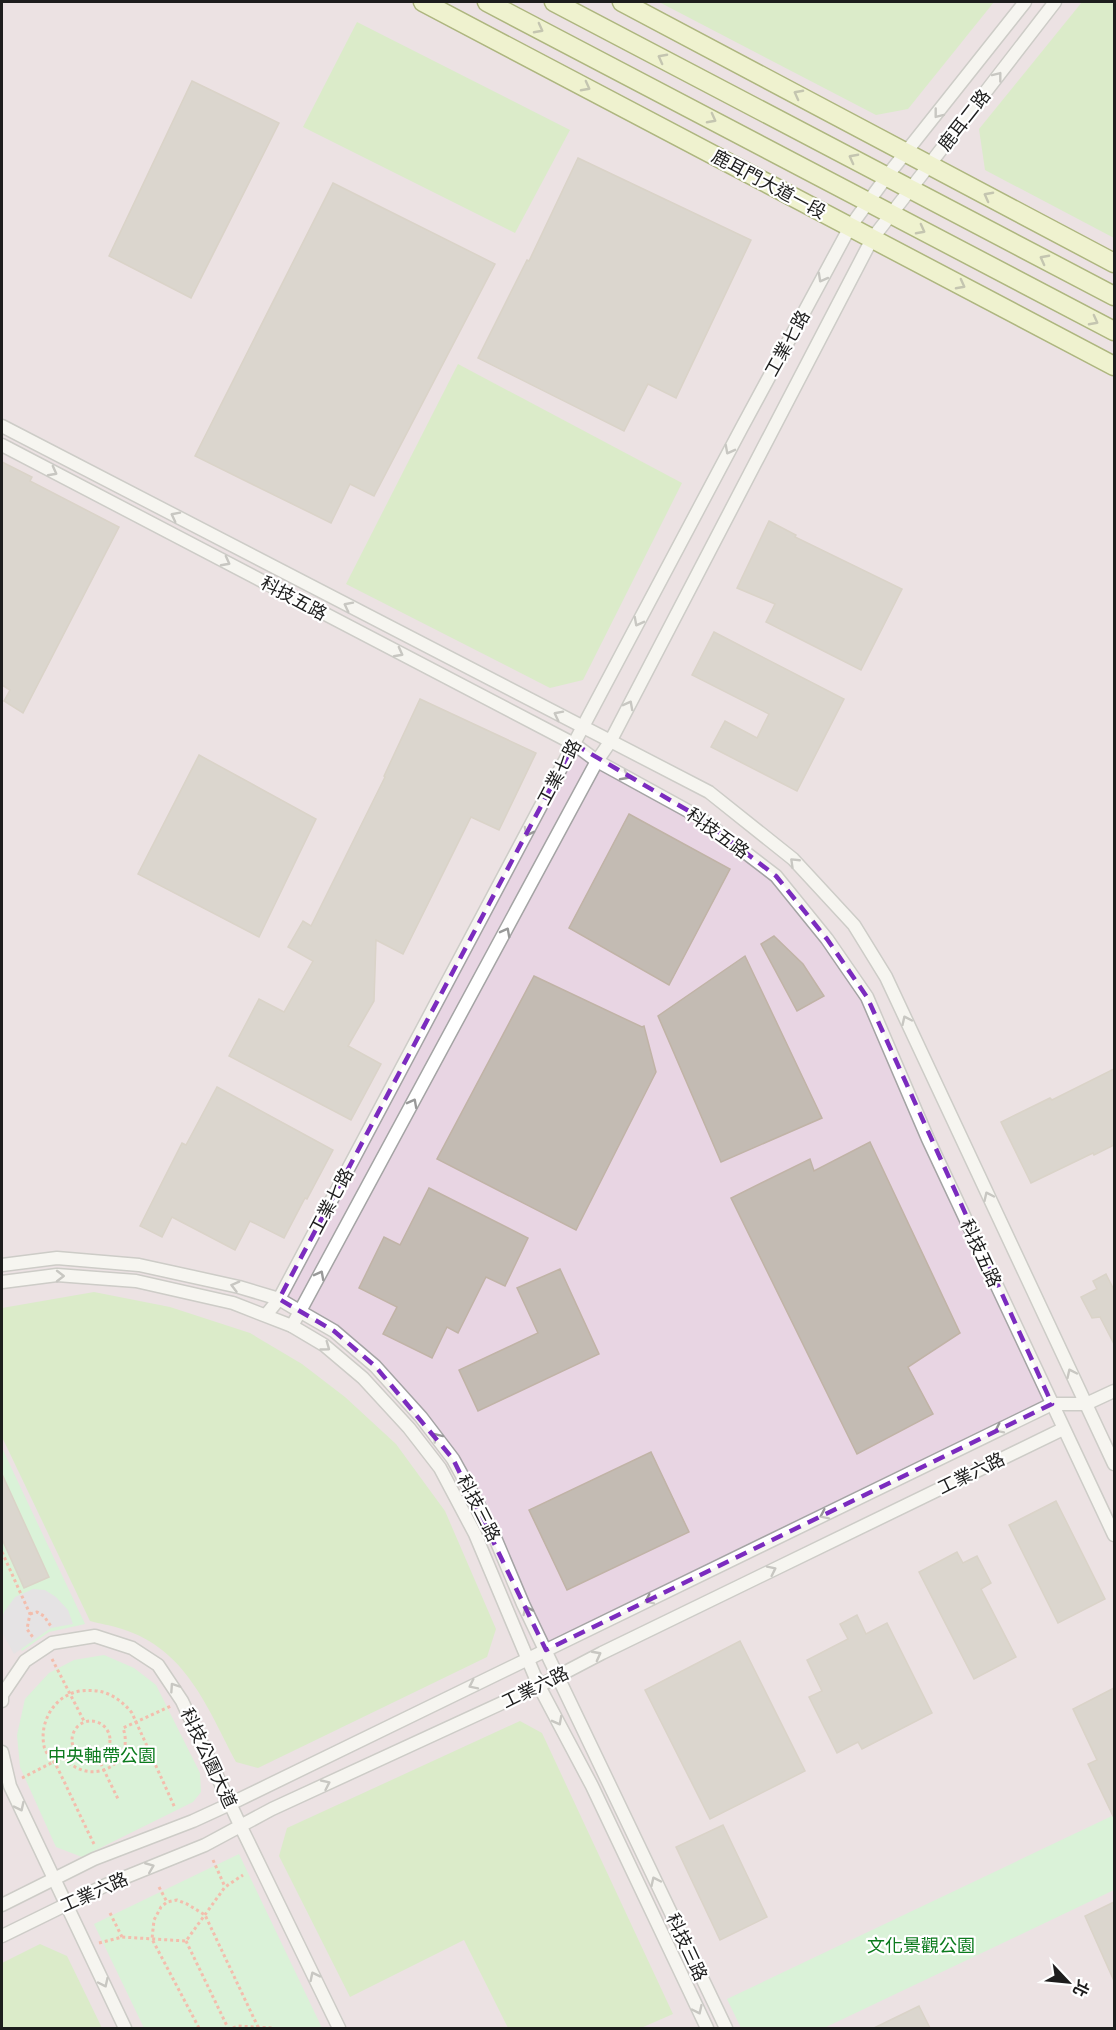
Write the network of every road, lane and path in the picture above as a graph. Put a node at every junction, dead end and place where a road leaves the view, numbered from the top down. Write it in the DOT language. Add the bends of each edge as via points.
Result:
graph roads {
  1 [pos="423,2"];
  2 [pos="487,2"];
  3 [pos="554,2"];
  4 [pos="621,2"];
  5 [pos="1025,2"];
  6 [pos="1055,2"];
  7 [pos="908,152"];
  8 [pos="929,165"];
  9 [pos="887,176"];
  10 [pos="911,188"];
  11 [pos="868,202"];
  12 [pos="891,214"];
  13 [pos="850,227"];
  14 [pos="872,238"];
  15 [pos="1114,263"];
  16 [pos="1114,296"];
  17 [pos="1114,332"];
  18 [pos="1114,366"];
  19 [pos="2,426"];
  20 [pos="2,445"];
  21 [pos="582,727"];
  22 [pos="610,742"];
  23 [pos="574,744"];
  24 [pos="597,761"];
  25 [pos="2,1265"];
  26 [pos="2,1282"];
  27 [pos="279,1299"];
  28 [pos="301,1312"];
  29 [pos="266,1316"];
  30 [pos="292,1326"];
  31 [pos="1114,1391"];
  32 [pos="1052,1404"];
  33 [pos="1086,1404"];
  34 [pos="1063,1429"];
  35 [pos="1114,1464"];
  36 [pos="1114,1535"];
  37 [pos="2,1552"];
  38 [pos="30,1614"];
  39 [pos="52,1628"];
  40 [pos="34,1640"];
  41 [pos="46,1647"];
  42 [pos="546,1650"];
  43 [pos="528,1659"];
  44 [pos="558,1677"];
  45 [pos="539,1686"];
  46 [pos="70,1694"];
  47 [pos="2,1701"];
  48 [pos="182,1701"];
  49 [pos="84,1721"];
  50 [pos="136,1722"];
  51 [pos="2,1752"];
  52 [pos="98,1758"];
  53 [pos="54,1762"];
  54 [pos="105,1770"];
  55 [pos="9,1784"];
  56 [pos="118,1798"];
  57 [pos="230,1804"];
  58 [pos="176,1808"];
  59 [pos="240,1825"];
  60 [pos="95,1846"];
  61 [pos="213,1860"];
  62 [pos="243,1875"];
  63 [pos="54,1879"];
  64 [pos="159,1887"];
  65 [pos="225,1887"];
  66 [pos="167,1902"];
  67 [pos="67,1904"];
  68 [pos="2,1905"];
  69 [pos="110,1913"];
  70 [pos="205,1915"];
  71 [pos="2,1936"];
  72 [pos="122,1937"];
  73 [pos="152,1939"];
  74 [pos="186,1941"];
  75 [pos="98,1943"];
  76 [pos="258,2027"];
  77 [pos="125,2028"];
  78 [pos="199,2028"];
  79 [pos="228,2028"];
  80 [pos="233,2028"];
  81 [pos="272,2028"];
  82 [pos="339,2028"];
  83 [pos="707,2028"];
  84 [pos="726,2028"];
  1 -- 13 [label="street, 鹿耳門大道一段, one-way"];
  2 -- 11 [label="street, 鹿耳門大道一段, one-way"];
  9 -- 3 [label="street, one-way"];
  7 -- 4 [label="street, one-way"];
  5 -- 7 [label="street, 鹿耳二路, one-way"];
  8 -- 6 [label="street, 鹿耳二路, one-way"];
  7 -- 8 [label="street"];
  7 -- 9 [label="street, 鹿耳二路"];
  8 -- 10 [label="street, 鹿耳二路"];
  15 -- 8 [label="street, one-way"];
  9 -- 10 [label="street"];
  9 -- 11 [label="street, 鹿耳二路"];
  10 -- 12 [label="street, 鹿耳二路"];
  16 -- 10 [label="street, one-way"];
  11 -- 12 [label="street, 鹿耳門大道一段"];
  11 -- 13 [label="street, 鹿耳二路"];
  12 -- 14 [label="street, 鹿耳二路"];
  12 -- 17 [label="street, 鹿耳門大道一段, one-way"];
  13 -- 14 [label="street, 鹿耳門大道一段"];
  13 -- 21 [label="street, 工業七路, one-way"];
  14 -- 18 [label="street, 鹿耳門大道一段, one-way"];
  22 -- 14 [label="street, 工業七路, one-way"];
  21 -- 19 [label="street, 科技五路, one-way"];
  20 -- 23 [label="street, 科技五路, one-way"];
  21 -- 22 [label="street, 科技五路"];
  21 -- 23 [label="street, 工業七路"];
  22 -- 24 [label="street, 工業七路"];
  33 -- 22 [label="street, 科技五路, one-way" via="886,977 854,925 793,859 709,792"];
  23 -- 24 [label="street, 科技五路"];
  23 -- 27 [label="street, 工業七路, one-way"];
  28 -- 24 [label="street, 工業七路, one-way"];
  24 -- 32 [label="street, 科技五路, one-way" via="699,817 776,876 827,939 867,997 928,1139"];
  27 -- 25 [label="street, 科技三路, one-way" via="139,1265 57,1258"];
  26 -- 29 [label="street, 科技三路, one-way" via="57,1275 136,1281 233,1303"];
  27 -- 28 [label="street, 科技三路"];
  27 -- 29 [label="street, 工業七路"];
  28 -- 30 [label="street, 工業七路"];
  42 -- 28 [label="street, 科技三路, one-way" via="490,1526 453,1459 375,1366 334,1331"];
  29 -- 30 [label="street, 科技三路"];
  30 -- 43 [label="street, 科技三路, one-way" via="324,1345 363,1378 440,1468 475,1534"];
  31 -- 33 [label="street"];
  32 -- 33 [label="street"];
  32 -- 34 [label="street, 科技五路"];
  32 -- 42 [label="street, 工業六路, one-way"];
  33 -- 35 [label="street, 科技五路"];
  34 -- 36 [label="street, 科技五路"];
  44 -- 34 [label="street, 工業六路, one-way" via="612,1647"];
  37 -- 38 [label="path"];
  38 -- 39 [label="path" via="44,1616"];
  38 -- 40 [label="path" via="27,1629"];
  41 -- 46 [label="path"];
  41 -- 47 [label="street, 科技公園大道" via="25,1661"];
  48 -- 41 [label="street, 科技公園大道, one-way" via="158,1665 132,1648 95,1636 52,1642"];
  42 -- 43 [label="street, 工業六路"];
  42 -- 44 [label="street, 科技三路"];
  43 -- 45 [label="street, 科技三路"];
  43 -- 57 [label="street, 工業六路, one-way"];
  44 -- 45 [label="street, 工業六路"];
  84 -- 44 [label="street, 科技三路, one-way"];
  59 -- 45 [label="street, 工業六路, one-way"];
  45 -- 83 [label="street, 科技三路, one-way" via="592,1785"];
  46 -- 49 [label="path"];
  46 -- 50 [label="path" via="91,1689 106,1692 121,1700"];
  46 -- 53 [label="path" via="51,1708 46,1719 43,1743"];
  48 -- 50 [label="path"];
  48 -- 57 [label="street, 科技公園大道"];
  49 -- 52 [label="path" via="97,1721 108,1729 108,1749"];
  49 -- 52 [label="path" via="74,1729 73,1747 86,1759"];
  50 -- 54 [label="path" via="123,1728 125,1745 121,1756"];
  50 -- 58 [label="path"];
  51 -- 55 [label="street"];
  52 -- 54 [label="path"];
  53 -- 54 [label="path" via="63,1757 81,1772"];
  53 -- 55 [label="path"];
  53 -- 60 [label="path"];
  54 -- 56 [label="path"];
  55 -- 63 [label="street, one-way"];
  57 -- 59 [label="street, 科技公園大道"];
  57 -- 63 [label="street, 工業六路"];
  67 -- 59 [label="street, 工業六路, one-way" via="205,1845"];
  82 -- 59 [label="street, 科技公園大道, one-way"];
  61 -- 65 [label="path"];
  62 -- 65 [label="path"];
  63 -- 67 [label="street"];
  63 -- 68 [label="street, 工業六路"];
  64 -- 66 [label="path"];
  65 -- 70 [label="path"];
  66 -- 70 [label="path" via="177,1900"];
  66 -- 73 [label="path" via="154,1920"];
  67 -- 71 [label="street, 工業六路"];
  67 -- 77 [label="street, one-way"];
  69 -- 72 [label="path"];
  70 -- 74 [label="path"];
  70 -- 76 [label="path"];
  72 -- 73 [label="path"];
  72 -- 75 [label="path"];
  73 -- 74 [label="path"];
  73 -- 78 [label="path"];
  74 -- 79 [label="path"];
  76 -- 80 [label="path"];
  76 -- 81 [label="path"];
}
